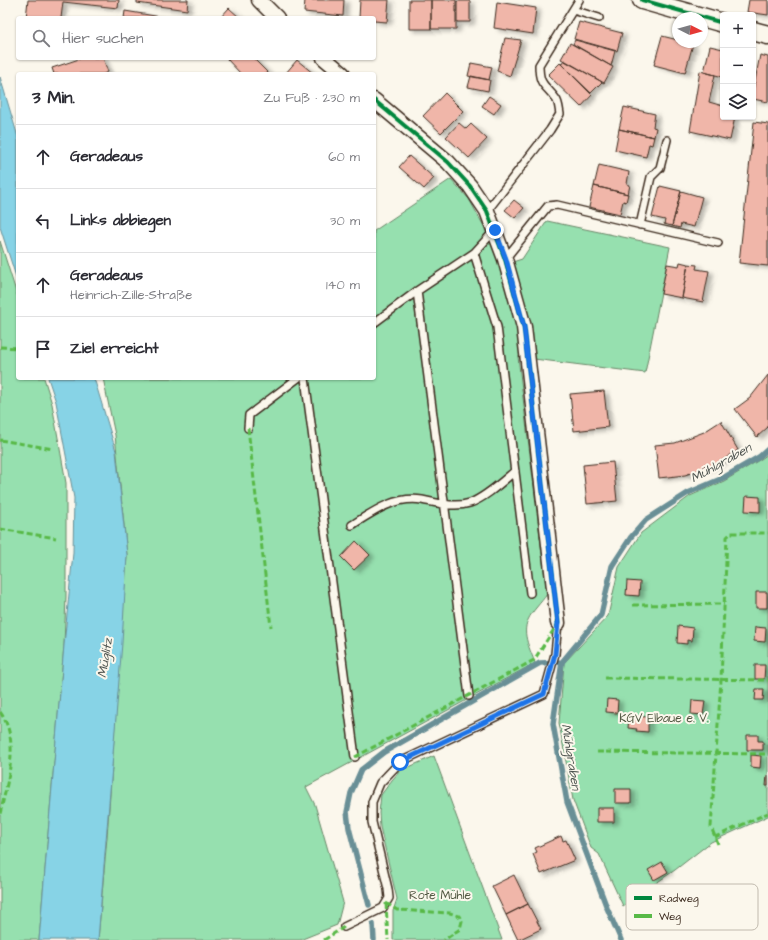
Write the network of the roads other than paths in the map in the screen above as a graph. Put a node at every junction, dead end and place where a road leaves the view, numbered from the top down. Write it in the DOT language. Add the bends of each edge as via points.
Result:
graph roads {
  1 [pos="259,0"];
  2 [pos="579,0"];
  3 [pos="642,0"];
  4 [pos="573,10"];
  5 [pos="275,16"];
  6 [pos="599,18"];
  7 [pos="720,22"];
  8 [pos="756,32"];
  9 [pos="768,35"];
  10 [pos="326,60"];
  11 [pos="341,72"];
  12 [pos="376,102"];
  13 [pos="667,140"];
  14 [pos="487,211"];
  15 [pos="640,225"];
  16 [pos="495,230"];
  17 [pos="718,243"];
  18 [pos="474,253"];
  19 [pos="506,259"];
  20 [pos="417,291"];
  21 [pos="376,321"];
  22 [pos="295,380"];
  23 [pos="305,380"];
  24 [pos="248,428"];
  25 [pos="515,471"];
  26 [pos="444,505"];
  27 [pos="352,525"];
  28 [pos="530,593"];
  29 [pos="558,623"];
  30 [pos="469,696"];
  31 [pos="355,757"];
  32 [pos="344,927"];
  1 -- 5 [label="street"];
  2 -- 4 [label="lane"];
  3 -- 7 [label="street"];
  4 -- 6 [label="lane"];
  4 -- 14 [label="lane" via="538,65 543,86 557,100 560,114"];
  8 -- 9 [label="street"];
  10 -- 11 [label="street"];
  12 -- 14 [label="street" via="448,162 470,186"];
  13 -- 15 [label="lane" via="660,168 651,177"];
  14 -- 16 [label="street"];
  15 -- 17 [label="lane"];
  15 -- 19 [label="lane" via="557,205 548,206"];
  16 -- 18 [label="lane"];
  16 -- 19 [label="street"];
  18 -- 20 [label="lane"];
  18 -- 25 [label="lane" via="497,327"];
  19 -- 29 [label="street" via="524,327"];
  20 -- 21 [label="lane"];
  20 -- 26 [label="lane"];
  22 -- 24 [label="lane" via="249,415"];
  23 -- 31 [label="lane"];
  25 -- 26 [label="lane" via="471,503"];
  25 -- 28 [label="lane"];
  26 -- 27 [label="lane" via="421,500 404,500 374,511"];
  26 -- 30 [label="lane"];
  29 -- 32 [label="lane" via="555,654 544,694 400,762 380,783 372,802 372,822 389,898 384,908"];
}
